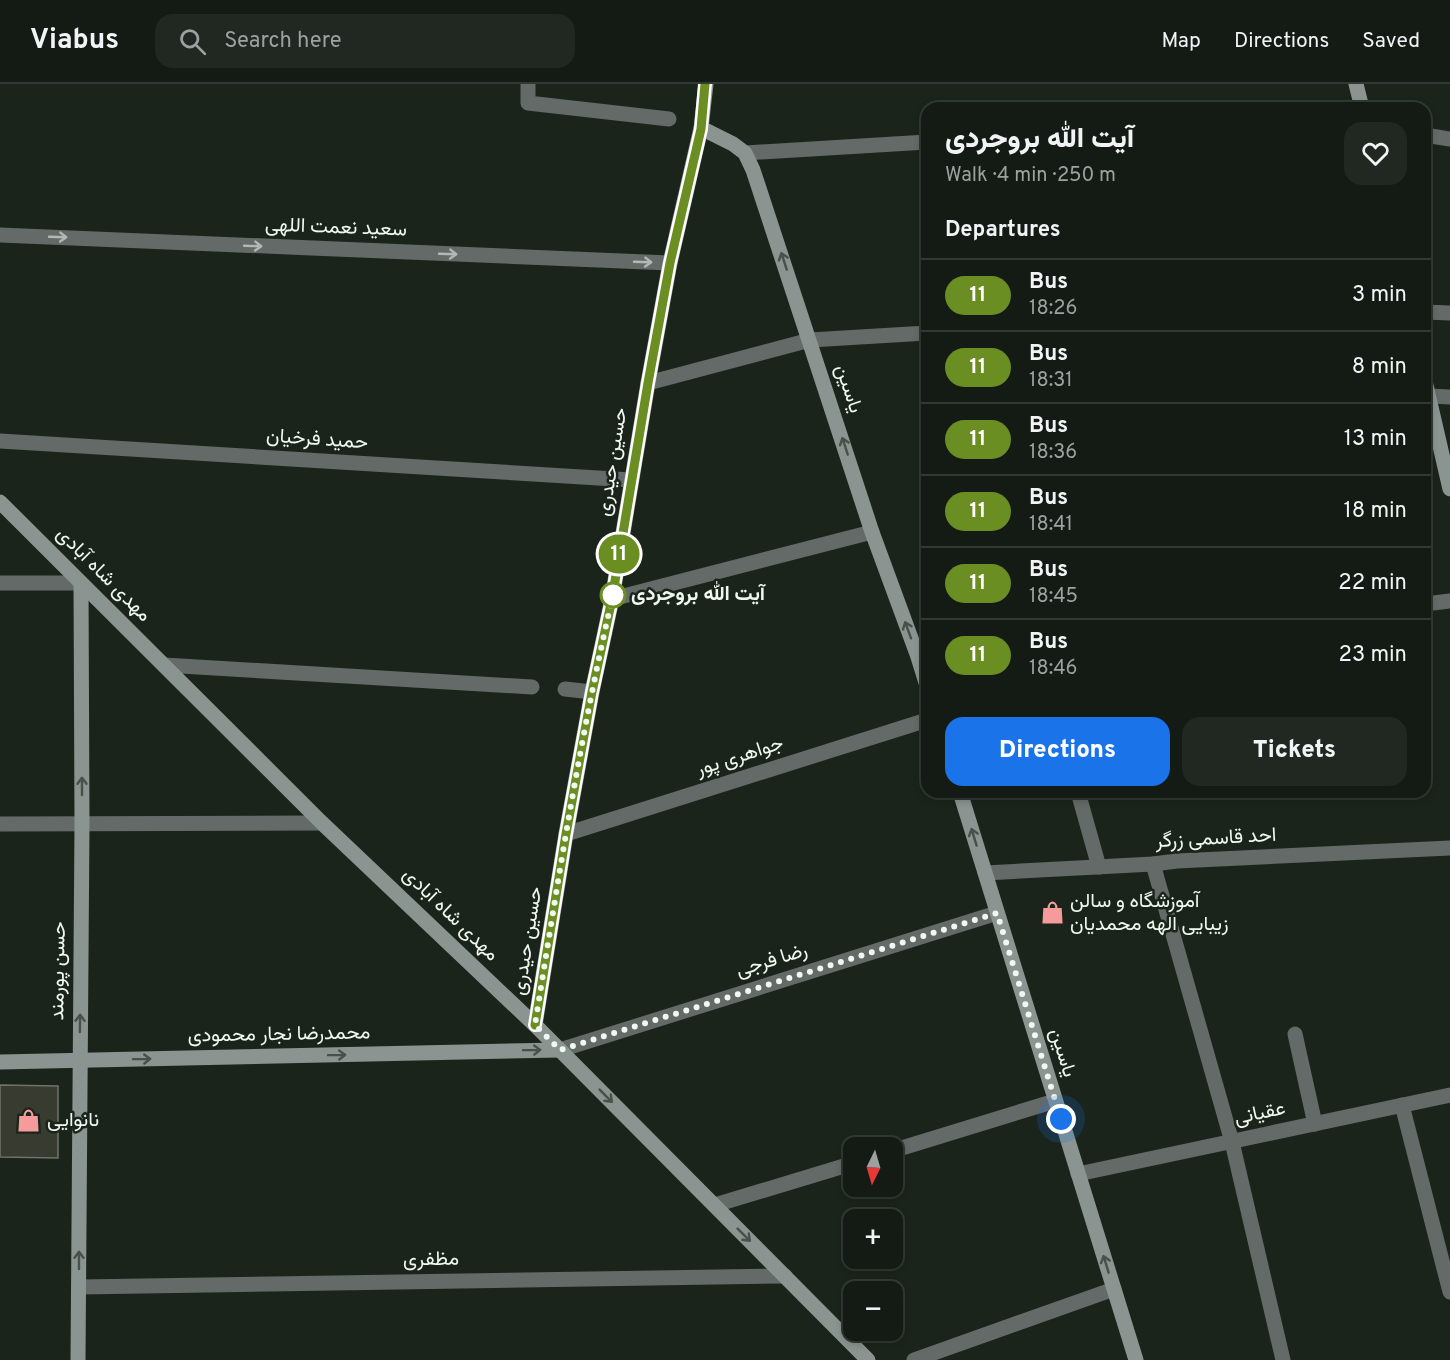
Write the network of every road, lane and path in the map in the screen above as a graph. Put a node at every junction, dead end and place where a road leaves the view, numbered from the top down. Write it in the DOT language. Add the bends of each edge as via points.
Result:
graph roads {
  1 [pos="528,84"];
  2 [pos="705,84"];
  3 [pos="1356,84"];
  4 [pos="1360,102"];
  5 [pos="669,118"];
  6 [pos="701,129"];
  7 [pos="1431,136"];
  8 [pos="1450,139"];
  9 [pos="921,142"];
  10 [pos="745,153"];
  11 [pos="0,235"];
  12 [pos="670,263"];
  13 [pos="1431,312"];
  14 [pos="1450,313"];
  15 [pos="921,333"];
  16 [pos="810,340"];
  17 [pos="648,383"];
  18 [pos="1431,390"];
  19 [pos="1450,398"];
  20 [pos="1431,437"];
  21 [pos="0,441"];
  22 [pos="631,480"];
  23 [pos="1450,489"];
  24 [pos="0,502"];
  25 [pos="872,532"];
  26 [pos="0,583"];
  27 [pos="81,583"];
  28 [pos="612,599"];
  29 [pos="1450,601"];
  30 [pos="1431,603"];
  31 [pos="921,652"];
  32 [pos="164,665"];
  33 [pos="532,687"];
  34 [pos="565,689"];
  35 [pos="592,692"];
  36 [pos="921,722"];
  37 [pos="962,798"];
  38 [pos="1080,798"];
  39 [pos="322,823"];
  40 [pos="0,824"];
  41 [pos="82,824"];
  42 [pos="566,834"];
  43 [pos="1450,848"];
  44 [pos="1154,864"];
  45 [pos="1099,867"];
  46 [pos="985,873"];
  47 [pos="997,913"];
  48 [pos="535,1025"];
  49 [pos="1295,1034"];
  50 [pos="560,1050"];
  51 [pos="80,1061"];
  52 [pos="0,1062"];
  53 [pos="1450,1095"];
  54 [pos="1055,1101"];
  55 [pos="1402,1105"];
  56 [pos="1315,1124"];
  57 [pos="1232,1142"];
  58 [pos="903,1148"];
  59 [pos="843,1166"];
  60 [pos="1078,1174"];
  61 [pos="715,1205"];
  62 [pos="785,1276"];
  63 [pos="78,1287"];
  64 [pos="1114,1290"];
  65 [pos="1450,1292"];
  66 [pos="78,1360"];
  67 [pos="868,1360"];
  68 [pos="914,1360"];
  69 [pos="1136,1360"];
  70 [pos="1283,1360"];
  1 -- 5 [label="street" via="528,103"];
  2 -- 6 [label="street, حسین حیدری"];
  3 -- 4 [label="street"];
  6 -- 10 [label="street"];
  6 -- 12 [label="street, حسین حیدری"];
  7 -- 8 [label="street"];
  9 -- 10 [label="street"];
  16 -- 10 [label="street, یاسین, one-way"];
  11 -- 12 [label="street, سعید نعمت اللهی, one-way"];
  12 -- 17 [label="street, حسین حیدری"];
  13 -- 14 [label="street"];
  15 -- 16 [label="street"];
  16 -- 17 [label="street"];
  25 -- 16 [label="street, یاسین, one-way"];
  17 -- 22 [label="street, حسین حیدری"];
  18 -- 19 [label="street"];
  20 -- 23 [label="street"];
  21 -- 22 [label="street, حمید فرخیان"];
  22 -- 28 [label="street, حسین حیدری"];
  24 -- 27 [label="street, مهدی شاه آبادی"];
  25 -- 28 [label="street"];
  31 -- 25 [label="street, یاسین, one-way"];
  26 -- 27 [label="street"];
  27 -- 32 [label="street, مهدی شاه آبادی"];
  41 -- 27 [label="street, حسن پورمند, one-way"];
  28 -- 35 [label="street, حسین حیدری"];
  29 -- 30 [label="street"];
  32 -- 33 [label="street"];
  32 -- 39 [label="street, مهدی شاه آبادی"];
  34 -- 35 [label="street"];
  35 -- 42 [label="street, حسین حیدری"];
  36 -- 42 [label="street, جواهری پور"];
  46 -- 37 [label="street, یاسین, one-way"];
  38 -- 45 [label="street"];
  39 -- 41 [label="street"];
  39 -- 48 [label="street, مهدی شاه آبادی"];
  40 -- 41 [label="street"];
  51 -- 41 [label="street, حسن پورمند, one-way"];
  42 -- 48 [label="street, حسین حیدری"];
  43 -- 44 [label="street, احد قاسمی زرگر"];
  44 -- 45 [label="street, احد قاسمی زرگر"];
  44 -- 57 [label="street"];
  45 -- 46 [label="street, احد قاسمی زرگر"];
  46 -- 47 [label="street, یاسین"];
  47 -- 50 [label="street, رضا فرجی"];
  47 -- 54 [label="street, یاسین"];
  48 -- 50 [label="street, مهدی شاه آبادی"];
  49 -- 56 [label="street"];
  51 -- 50 [label="street, محمدرضا نجار محمودی, one-way"];
  50 -- 61 [label="street, مهدی شاه آبادی, one-way"];
  51 -- 52 [label="street, محمدرضا نجار محمودی"];
  63 -- 51 [label="street, حسن پورمند, one-way"];
  53 -- 55 [label="street, عقیانی"];
  54 -- 58 [label="street"];
  54 -- 60 [label="street, یاسین"];
  55 -- 56 [label="street, عقیانی"];
  55 -- 65 [label="street"];
  56 -- 57 [label="street, عقیانی"];
  57 -- 60 [label="street, عقیانی"];
  57 -- 70 [label="street"];
  59 -- 61 [label="street"];
  64 -- 60 [label="street, یاسین, one-way"];
  61 -- 62 [label="street, مهدی شاه آبادی, one-way"];
  62 -- 63 [label="street, مظفری"];
  62 -- 67 [label="street, مهدی شاه آبادی"];
  63 -- 66 [label="street, حسن پورمند"];
  64 -- 68 [label="street"];
  64 -- 69 [label="street, یاسین"];
}
